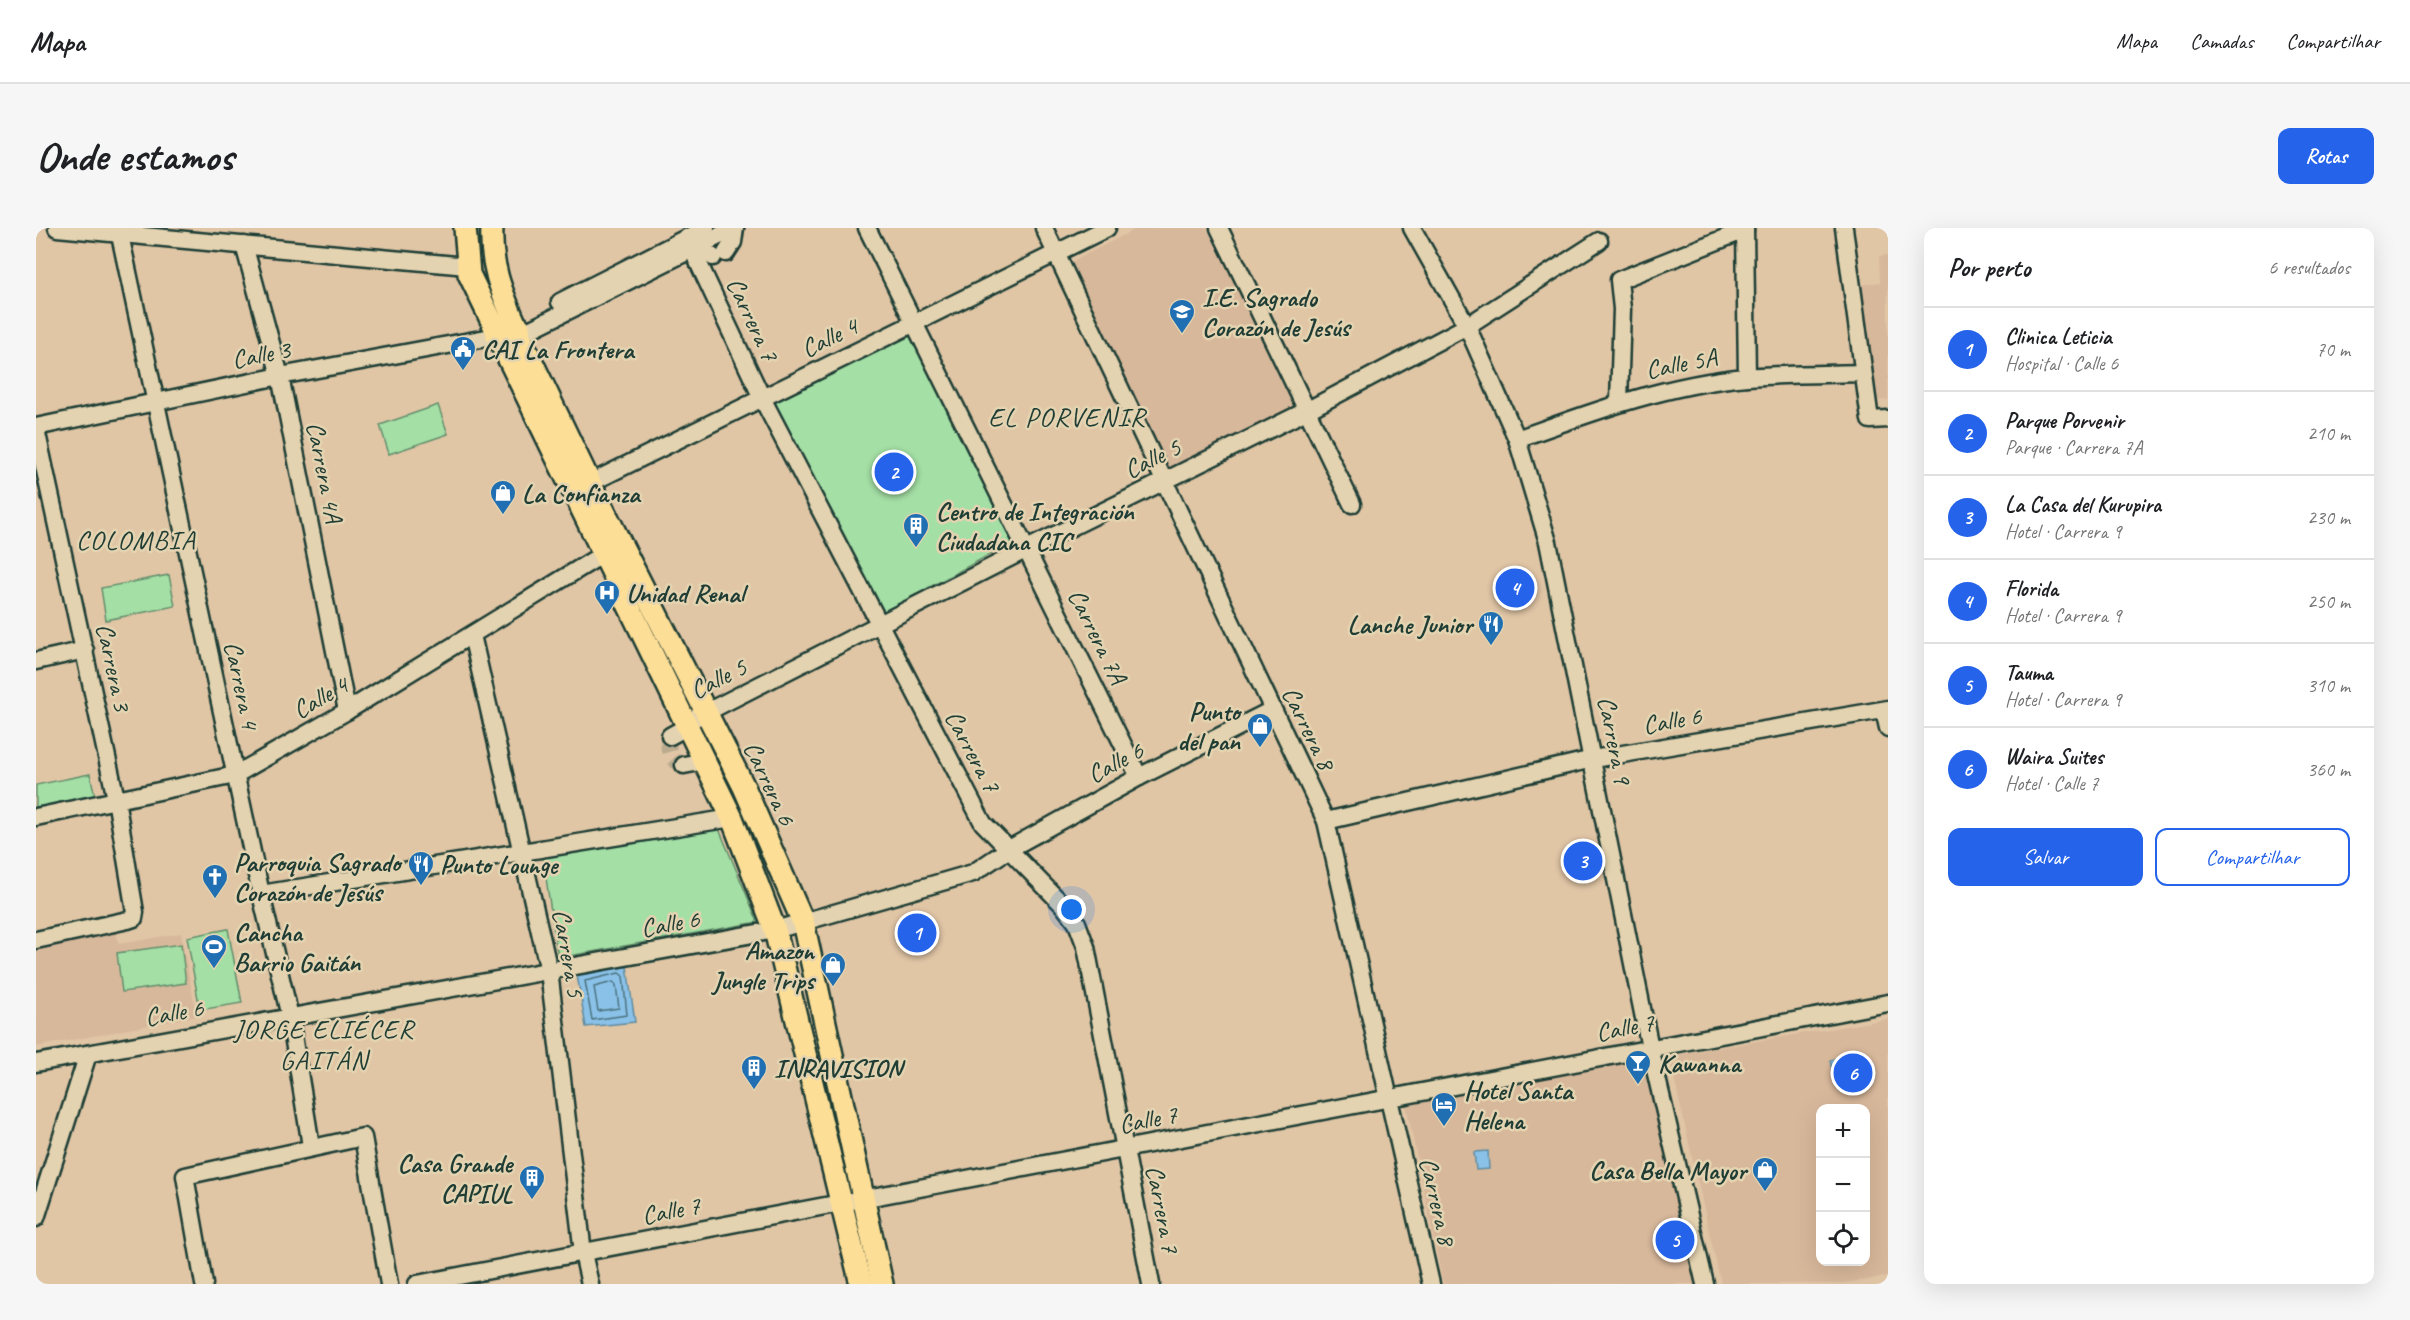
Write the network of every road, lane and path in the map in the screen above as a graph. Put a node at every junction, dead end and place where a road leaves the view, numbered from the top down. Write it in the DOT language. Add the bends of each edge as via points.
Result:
graph roads {
  1 [pos="57,228"];
  2 [pos="465,228"];
  3 [pos="492,228"];
  4 [pos="706,228"];
  5 [pos="735,228"];
  6 [pos="867,228"];
  7 [pos="1044,228"];
  8 [pos="1107,228"];
  9 [pos="1219,228"];
  10 [pos="1412,228"];
  11 [pos="1844,228"];
  12 [pos="1745,229"];
  13 [pos="120,235"];
  14 [pos="1599,241"];
  15 [pos="243,245"];
  16 [pos="695,248"];
  17 [pos="1055,253"];
  18 [pos="468,270"];
  19 [pos="915,322"];
  20 [pos="1467,326"];
  21 [pos="509,333"];
  22 [pos="1862,373"];
  23 [pos="280,376"];
  24 [pos="1747,377"];
  25 [pos="762,398"];
  26 [pos="156,401"];
  27 [pos="1619,402"];
  28 [pos="1306,411"];
  29 [pos="1888,419"];
  30 [pos="36,428"];
  31 [pos="1517,439"];
  32 [pos="1165,479"];
  33 [pos="581,487"];
  34 [pos="1352,504"];
  35 [pos="1027,549"];
  36 [pos="603,554"];
  37 [pos="879,625"];
  38 [pos="472,635"];
  39 [pos="85,650"];
  40 [pos="36,661"];
  41 [pos="1272,710"];
  42 [pos="1886,710"];
  43 [pos="347,711"];
  44 [pos="687,724"];
  45 [pos="1888,728"];
  46 [pos="1593,759"];
  47 [pos="705,761"];
  48 [pos="684,765"];
  49 [pos="235,775"];
  50 [pos="1138,777"];
  51 [pos="116,799"];
  52 [pos="36,817"];
  53 [pos="732,818"];
  54 [pos="1326,821"];
  55 [pos="1009,849"];
  56 [pos="523,851"];
  57 [pos="261,894"];
  58 [pos="803,922"];
  59 [pos="776,930"];
  60 [pos="36,940"];
  61 [pos="549,970"];
  62 [pos="1888,1002"];
  63 [pos="290,1017"];
  64 [pos="1650,1048"];
  65 [pos="88,1054"];
  66 [pos="36,1063"];
  67 [pos="1389,1098"];
  68 [pos="311,1146"];
  69 [pos="1125,1149"];
  70 [pos="863,1199"];
  71 [pos="842,1204"];
  72 [pos="36,1218"];
  73 [pos="583,1253"];
  74 [pos="204,1284"];
  75 [pos="389,1284"];
  76 [pos="417,1284"];
  77 [pos="590,1284"];
  78 [pos="861,1284"];
  79 [pos="882,1284"];
  80 [pos="1151,1284"];
  81 [pos="1431,1284"];
  82 [pos="1705,1284"];
  1 -- 13 [label="street"];
  2 -- 18 [label="main road"];
  3 -- 21 [label="main road, Carrera 6" via="491,256"];
  4 -- 21 [label="street, Calle 3"];
  5 -- 16 [label="street, Calle 3"];
  5 -- 16 [label="street" via="733,242 720,255"];
  6 -- 19 [label="street, Carrera 7A"];
  7 -- 17 [label="street, Carrera 8"];
  8 -- 17 [label="street, Calle 4"];
  9 -- 28 [label="street"];
  10 -- 20 [label="street, Carrera 9"];
  11 -- 22 [label="street"];
  12 -- 24 [label="street"];
  12 -- 27 [label="street" via="1619,280"];
  13 -- 15 [label="street"];
  13 -- 26 [label="street, Carrera 4"];
  14 -- 20 [label="street, Calle 5"];
  15 -- 18 [label="street"];
  15 -- 23 [label="street, Carrera 4A"];
  16 -- 21 [label="street, Calle 3"];
  16 -- 25 [label="street, Carrera 7"];
  17 -- 19 [label="street, Calle 4"];
  17 -- 32 [label="street, Carrera 8"];
  18 -- 21 [label="main road, Carrera 6"];
  19 -- 25 [label="street, Calle 4"];
  19 -- 35 [label="street, Carrera 7A"];
  20 -- 28 [label="street, Calle 5"];
  20 -- 31 [label="street, Carrera 9"];
  21 -- 23 [label="street, Calle 3"];
  21 -- 33 [label="main road, Carrera 6"];
  22 -- 24 [label="street, Calle 5A"];
  22 -- 29 [label="street" via="1870,420"];
  23 -- 26 [label="street, Calle 3"];
  23 -- 43 [label="street, Carrera 4A"];
  24 -- 27 [label="street, Calle 5A"];
  25 -- 33 [label="street, Calle 4"];
  25 -- 37 [label="street, Carrera 7"];
  26 -- 30 [label="street, Calle 3"];
  26 -- 49 [label="street, Carrera 4"];
  27 -- 31 [label="street, Calle 5A"];
  28 -- 32 [label="street, Calle 5"];
  28 -- 34 [label="street"];
  30 -- 39 [label="street, Carrera 3"];
  31 -- 46 [label="street, Carrera 9" via="1548,542"];
  32 -- 35 [label="street, Calle 5"];
  32 -- 41 [label="street, Carrera 8"];
  33 -- 36 [label="main road, Carrera 6"];
  33 -- 44 [label="main road, Carrera 6"];
  35 -- 37 [label="street, Calle 5"];
  35 -- 50 [label="street, Carrera 7A"];
  36 -- 38 [label="street, Calle 4"];
  36 -- 44 [label="main road, Carrera 6"];
  37 -- 44 [label="street, Calle 5"];
  37 -- 55 [label="street, Carrera 7" via="983,823"];
  38 -- 43 [label="street, Calle 4"];
  38 -- 56 [label="street, Carrera 5"];
  39 -- 40 [label="street"];
  39 -- 51 [label="street, Carrera 3"];
  41 -- 50 [label="street, Calle 6"];
  41 -- 54 [label="street, Carrera 8"];
  42 -- 45 [label="street"];
  42 -- 46 [label="street, Calle 6"];
  43 -- 49 [label="street, Calle 4"];
  44 -- 47 [label="main road, Carrera 6"];
  44 -- 58 [label="main road, Carrera 6" via="744,787"];
  46 -- 54 [label="street, Calle 6"];
  46 -- 64 [label="street, Carrera 9"];
  47 -- 48 [label="street"];
  47 -- 53 [label="main road, Carrera 6"];
  49 -- 51 [label="street, Calle 4"];
  49 -- 57 [label="street, Carrera 4"];
  50 -- 55 [label="street, Calle 6"];
  51 -- 52 [label="street, Calle 4"];
  51 -- 60 [label="street, Carrera 3" via="134,918"];
  53 -- 56 [label="street"];
  53 -- 59 [label="main road, Carrera 6"];
  54 -- 67 [label="street, Carrera 8"];
  55 -- 58 [label="street, Calle 6" via="973,873"];
  55 -- 69 [label="street, Carrera 7" via="1077,922 1086,947"];
  56 -- 57 [label="street"];
  56 -- 61 [label="street, Carrera 5"];
  57 -- 63 [label="street, Carrera 4"];
  58 -- 59 [label="street, Calle 6"];
  58 -- 70 [label="main road, Carrera 6"];
  59 -- 61 [label="street, Calle 6"];
  59 -- 71 [label="main road, Carrera 6"];
  61 -- 63 [label="street, Calle 6"];
  61 -- 73 [label="street, Carrera 5"];
  62 -- 64 [label="street, Calle 7"];
  63 -- 65 [label="street, Calle 6"];
  63 -- 68 [label="street, Carrera 4"];
  64 -- 67 [label="street, Calle 7"];
  64 -- 82 [label="street, Carrera 9"];
  65 -- 66 [label="street, Calle 6"];
  65 -- 72 [label="street"];
  67 -- 69 [label="street, Calle 7"];
  67 -- 81 [label="street, Carrera 8"];
  68 -- 74 [label="street" via="185,1176"];
  68 -- 75 [label="street" via="363,1137"];
  69 -- 70 [label="street, Calle 7"];
  69 -- 80 [label="street, Carrera 7"];
  70 -- 71 [label="street, Calle 7"];
  70 -- 79 [label="main road, Carrera 6"];
  71 -- 73 [label="street, Calle 7"];
  71 -- 78 [label="main road, Carrera 6"];
  73 -- 76 [label="street, Calle 7"];
  73 -- 77 [label="street, Carrera 5"];
}
